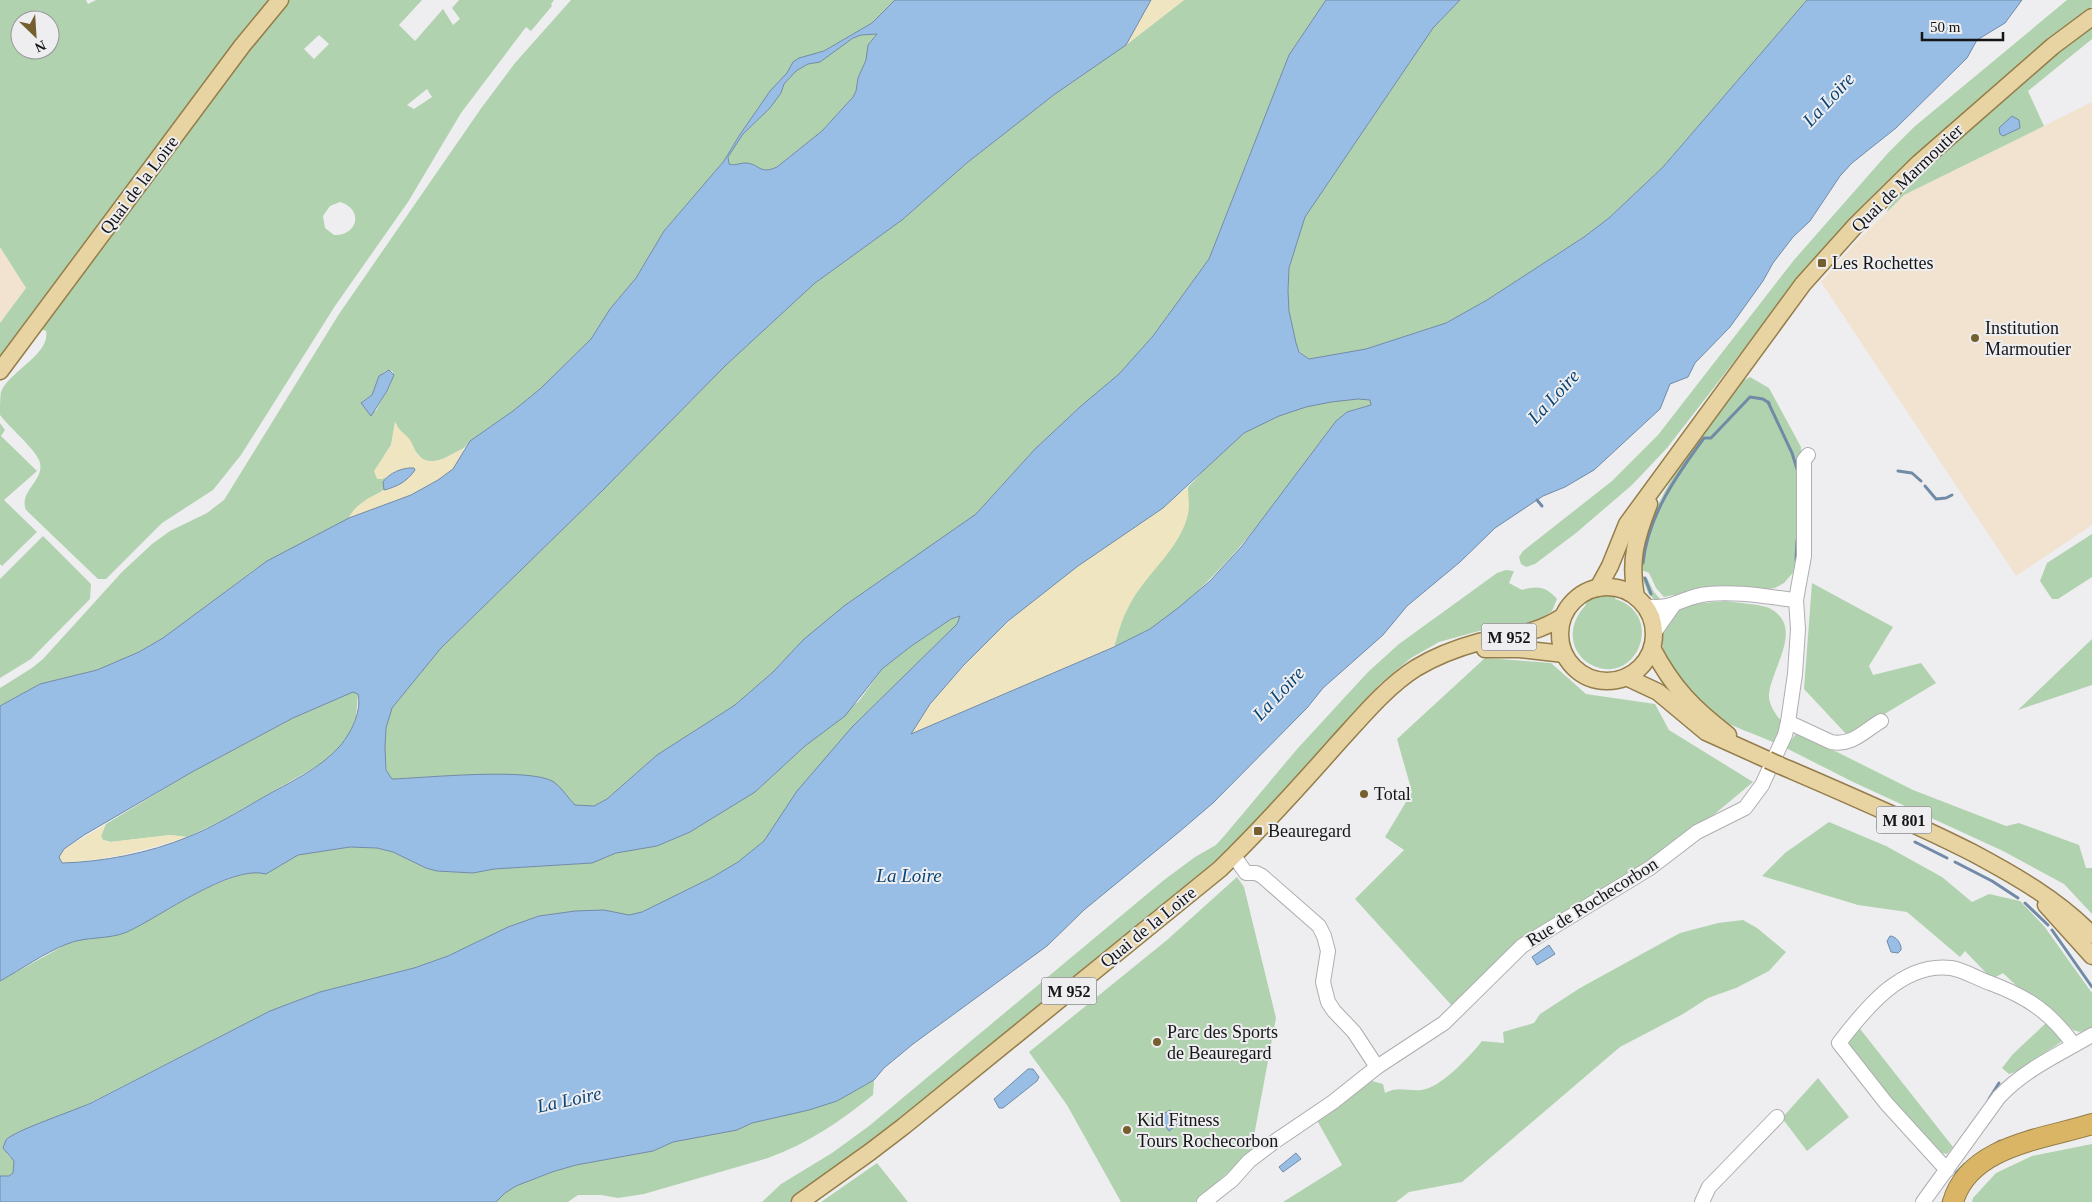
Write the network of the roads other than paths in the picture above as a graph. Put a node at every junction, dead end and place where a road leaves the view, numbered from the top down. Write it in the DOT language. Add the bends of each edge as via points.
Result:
graph roads {
  1 [pos="280,0"];
  2 [pos="2092,17"];
  3 [pos="0,371"];
  4 [pos="1808,455"];
  5 [pos="1656,483"];
  6 [pos="1598,588"];
  7 [pos="1796,600"];
  8 [pos="1640,601"];
  9 [pos="1673,606"];
  10 [pos="1562,617"];
  11 [pos="1653,640"];
  12 [pos="1453,650"];
  13 [pos="1564,654"];
  14 [pos="1626,677"];
  15 [pos="1881,721"];
  16 [pos="1788,722"];
  17 [pos="1748,751"];
  18 [pos="1234,856"];
  19 [pos="2026,883"];
  20 [pos="2092,935"];
  21 [pos="2092,956"];
  22 [pos="2092,1035"];
  23 [pos="2074,1045"];
  24 [pos="1375,1069"];
  25 [pos="1777,1117"];
  26 [pos="2092,1124"];
  27 [pos="2092,1133"];
  28 [pos="1947,1170"];
  29 [pos="800,1202"];
  30 [pos="1204,1202"];
  31 [pos="1702,1202"];
  32 [pos="1923,1202"];
  33 [pos="1953,1202"];
  34 [pos="1962,1202"];
  1 -- 3 [label="main road, Quai de la Loire" via="242,46"];
  2 -- 5 [label="main road, Quai de Marmoutier" via="2053,46 1925,158 1855,226 1803,284"];
  4 -- 7 [label="street, Rue de Rochecorbon" via="1803,466 1804,556"];
  5 -- 6 [label="main road, Quai de Marmoutier" via="1627,524"];
  5 -- 8 [label="main road, Quai de Marmoutier" via="1633,556 1632,572"];
  6 -- 8 [label="main road" via="1618,588"];
  6 -- 10 [label="main road" via="1578,596"];
  7 -- 9 [label="street" via="1706,594"];
  7 -- 16 [label="street, Rue de Rochecorbon" via="1795,674"];
  8 -- 9 [label="street" via="1654,608"];
  8 -- 11 [label="main road" via="1650,614"];
  9 -- 11 [label="street"];
  10 -- 12 [label="main road, M 952" via="1530,633"];
  10 -- 13 [label="main road" via="1559,630"];
  11 -- 14 [label="main road" via="1642,665"];
  11 -- 17 [label="main road, M 801" via="1668,676 1682,695"];
  12 -- 13 [label="main road, M 952" via="1520,649"];
  12 -- 18 [label="main road, Quai de la Loire / M 952" via="1415,669 1382,697"];
  13 -- 14 [label="main road" via="1572,666 1597,681"];
  14 -- 17 [label="main road, M 801" via="1658,692 1706,732"];
  15 -- 16 [label="street" via="1852,741 1838,744"];
  16 -- 24 [label="street, Rue de Rochecorbon" via="1781,746 1762,785 1745,808 1707,825 1650,868 1522,946 1444,1023"];
  17 -- 19 [label="main road, M 801" via="1935,834"];
  18 -- 24 [label="street" via="1246,873 1262,876 1319,926 1328,951 1323,982 1328,1002 1354,1032"];
  18 -- 29 [label="main road, Quai de la Loire / M 952" via="904,1126"];
  19 -- 20 [label="main road, M 801" via="2064,908"];
  19 -- 21 [label="main road, M 801"];
  22 -- 23 [label="street"];
  23 -- 28 [label="street" via="2008,1087"];
  23 -- 28 [label="street" via="2046,1012 2005,988 1954,968 1921,972 1898,982 1882,994 1839,1043"];
  24 -- 30 [label="street, Rue de Rochecorbon" via="1249,1161 1232,1180"];
  25 -- 31 [label="street" via="1709,1187"];
  26 -- 33 [label="highway" via="1996,1154 1968,1176"];
  27 -- 34 [label="highway" via="2035,1146 2000,1161 1974,1182"];
  28 -- 32 [label="street"];
}
